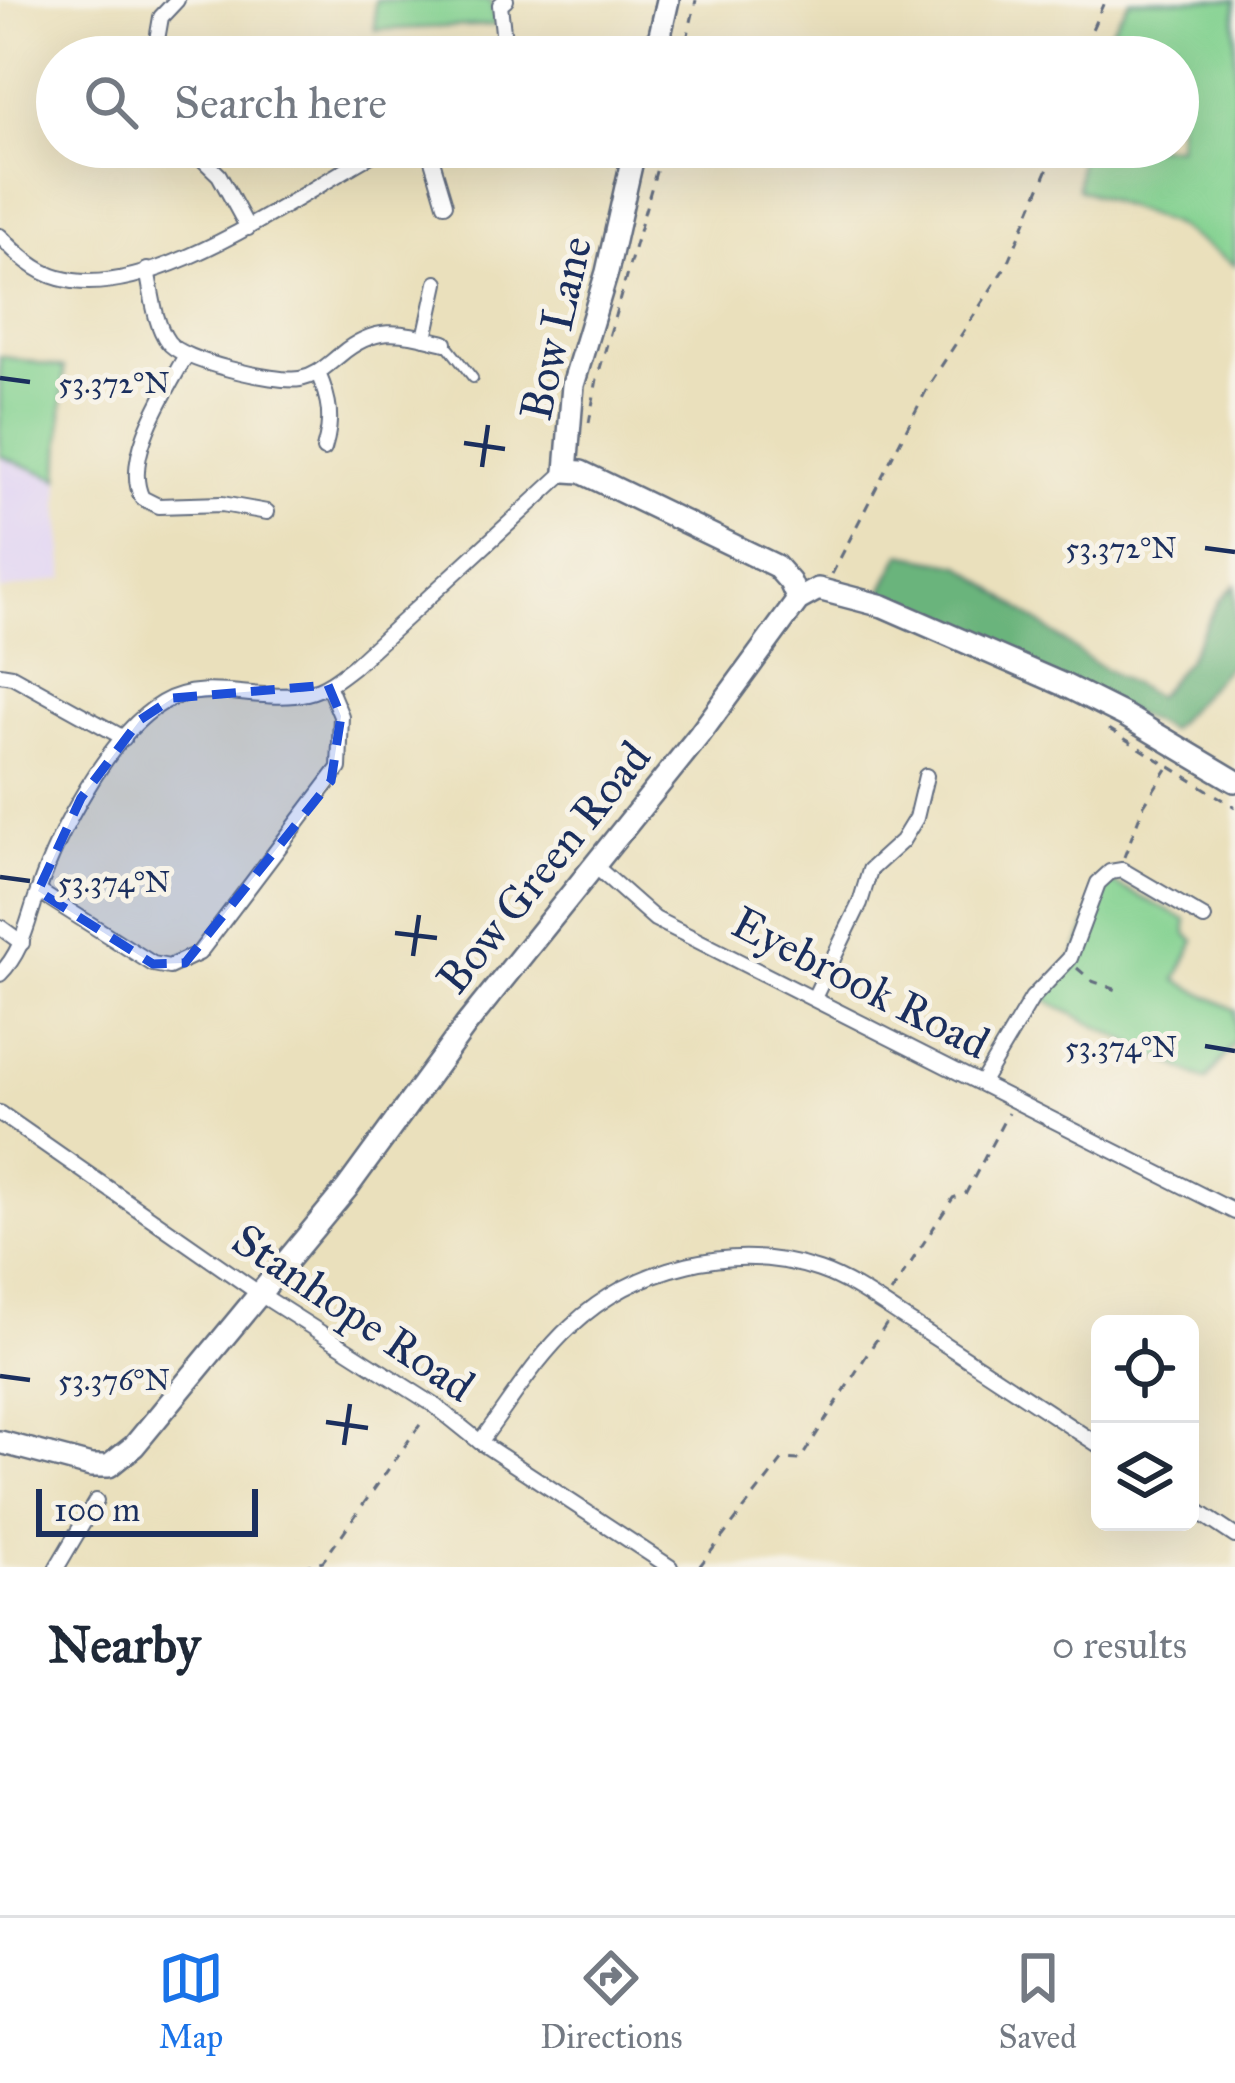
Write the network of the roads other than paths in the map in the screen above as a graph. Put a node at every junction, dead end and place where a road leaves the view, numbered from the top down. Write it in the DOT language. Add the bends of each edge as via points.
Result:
graph roads {
  1 [pos="176,0"];
  2 [pos="506,0"];
  3 [pos="668,0"];
  4 [pos="157,36"];
  5 [pos="503,36"];
  6 [pos="660,36"];
  7 [pos="211,168"];
  8 [pos="338,168"];
  9 [pos="434,168"];
  10 [pos="630,168"];
  11 [pos="445,204"];
  12 [pos="248,228"];
  13 [pos="0,236"];
  14 [pos="147,270"];
  15 [pos="437,284"];
  16 [pos="425,338"];
  17 [pos="445,343"];
  18 [pos="185,357"];
  19 [pos="318,373"];
  20 [pos="473,378"];
  21 [pos="324,448"];
  22 [pos="566,471"];
  23 [pos="267,512"];
  24 [pos="799,600"];
  25 [pos="0,674"];
  26 [pos="328,685"];
  27 [pos="124,738"];
  28 [pos="926,776"];
  29 [pos="1235,782"];
  30 [pos="595,866"];
  31 [pos="38,890"];
  32 [pos="1204,918"];
  33 [pos="0,927"];
  34 [pos="22,944"];
  35 [pos="0,974"];
  36 [pos="814,998"];
  37 [pos="982,1082"];
  38 [pos="0,1113"];
  39 [pos="1235,1212"];
  40 [pos="260,1294"];
  41 [pos="1091,1440"];
  42 [pos="0,1442"];
  43 [pos="480,1442"];
  44 [pos="97,1501"];
  45 [pos="1199,1511"];
  46 [pos="1235,1536"];
  47 [pos="57,1567"];
  48 [pos="670,1567"];
  1 -- 4 [label="street" via="160,17"];
  2 -- 5 [label="street"];
  3 -- 6 [label="main road"];
  7 -- 12 [label="street"];
  8 -- 12 [label="street"];
  9 -- 11 [label="street"];
  10 -- 22 [label="main road, Bow Lane" via="573,385"];
  12 -- 14 [label="street"];
  13 -- 14 [label="street" via="56,278 103,281"];
  14 -- 18 [label="street" via="160,328"];
  15 -- 16 [label="street"];
  16 -- 17 [label="street"];
  16 -- 19 [label="street" via="382,331"];
  17 -- 20 [label="lane"];
  18 -- 19 [label="street" via="283,380"];
  18 -- 23 [label="street" via="135,466 142,498 158,506"];
  19 -- 21 [label="street" via="331,404"];
  22 -- 24 [label="main road, Bow Lane" via="776,566"];
  22 -- 26 [label="street"];
  24 -- 29 [label="main road" via="818,589 883,606 1064,685"];
  24 -- 30 [label="main road, Bow Green Road"];
  25 -- 27 [label="street"];
  26 -- 27 [label="street" via="286,696 189,693 160,704"];
  26 -- 31 [label="street" via="341,716 339,768 199,953 170,967 153,964"];
  27 -- 31 [label="street" via="81,798"];
  28 -- 36 [label="street" via="916,818 870,870"];
  30 -- 36 [label="street, Eyebrook Road" via="656,920"];
  30 -- 40 [label="main road, Bow Green Road"];
  31 -- 34 [label="street"];
  32 -- 37 [label="street" via="1122,870 1109,872 1067,962 1032,998"];
  33 -- 34 [label="street"];
  34 -- 35 [label="street"];
  36 -- 37 [label="street, Eyebrook Road"];
  37 -- 39 [label="street, Eyebrook Road"];
  38 -- 40 [label="street, Stanhope Road"];
  40 -- 42 [label="main road, Bow Green Road" via="109,1466"];
  40 -- 43 [label="street, Stanhope Road"];
  41 -- 43 [label="street" via="820,1270 710,1259 648,1276 570,1327"];
  43 -- 48 [label="street, Stanhope Road"];
  44 -- 47 [label="street"];
  45 -- 46 [label="street"];
}
